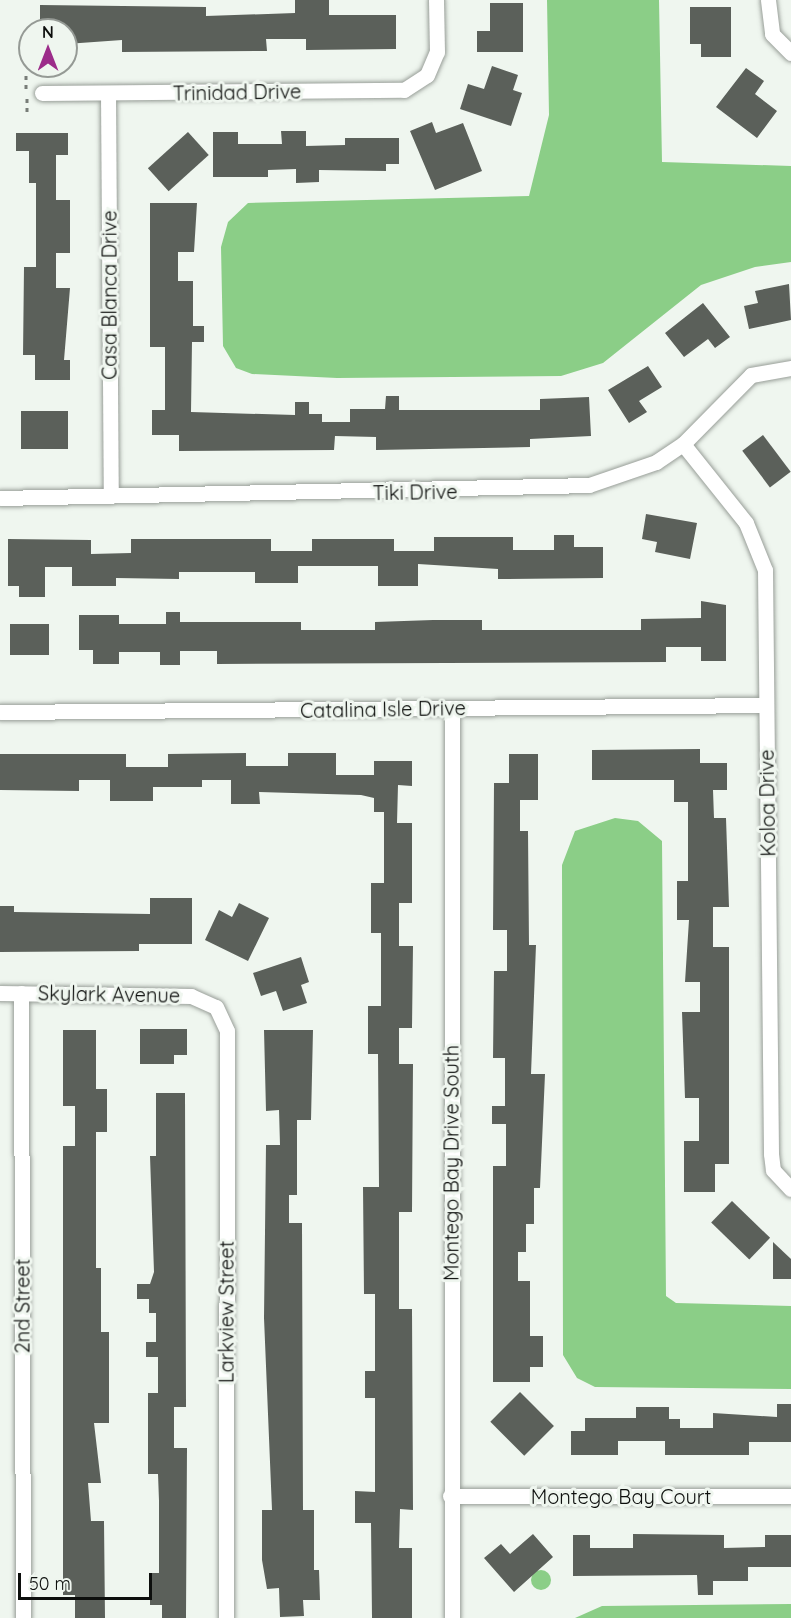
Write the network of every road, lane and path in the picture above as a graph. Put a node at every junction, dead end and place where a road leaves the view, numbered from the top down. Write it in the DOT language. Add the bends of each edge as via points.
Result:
graph roads {
  1 [pos="436,0"];
  2 [pos="768,0"];
  3 [pos="791,53"];
  4 [pos="42,93"];
  5 [pos="108,93"];
  6 [pos="791,368"];
  7 [pos="683,444"];
  8 [pos="111,496"];
  9 [pos="0,498"];
  10 [pos="766,705"];
  11 [pos="452,708"];
  12 [pos="0,712"];
  13 [pos="0,993"];
  14 [pos="21,993"];
  15 [pos="216,1007"];
  16 [pos="787,1187"];
  17 [pos="450,1496"];
  18 [pos="791,1496"];
  19 [pos="23,1618"];
  20 [pos="226,1618"];
  21 [pos="452,1618"];
  1 -- 5 [label="street, Trinidad Drive" via="436,52 427,75 405,90"];
  2 -- 3 [label="street" via="768,19 779,42"];
  4 -- 5 [label="street, Trinidad Drive"];
  5 -- 8 [label="street, Casa Blanca Drive"];
  6 -- 7 [label="street, Tiki Drive" via="751,375"];
  7 -- 8 [label="street, Tiki Drive" via="623,476 557,490"];
  7 -- 10 [label="street, Koloa Drive" via="746,523 760,549"];
  8 -- 9 [label="street, Tiki Drive"];
  10 -- 11 [label="street, Catalina Isle Drive"];
  10 -- 16 [label="street, Koloa Drive" via="771,1154"];
  11 -- 12 [label="street, Catalina Isle Drive"];
  11 -- 17 [label="street, Montego Bay Drive South"];
  13 -- 14 [label="street, Skylark Avenue"];
  14 -- 15 [label="street, Skylark Avenue" via="191,996"];
  14 -- 19 [label="street, 2nd Street"];
  15 -- 20 [label="street, Larkview Street" via="227,1030"];
  17 -- 18 [label="street, Montego Bay Court"];
  17 -- 21 [label="street, Montego Bay Drive South"];
}
